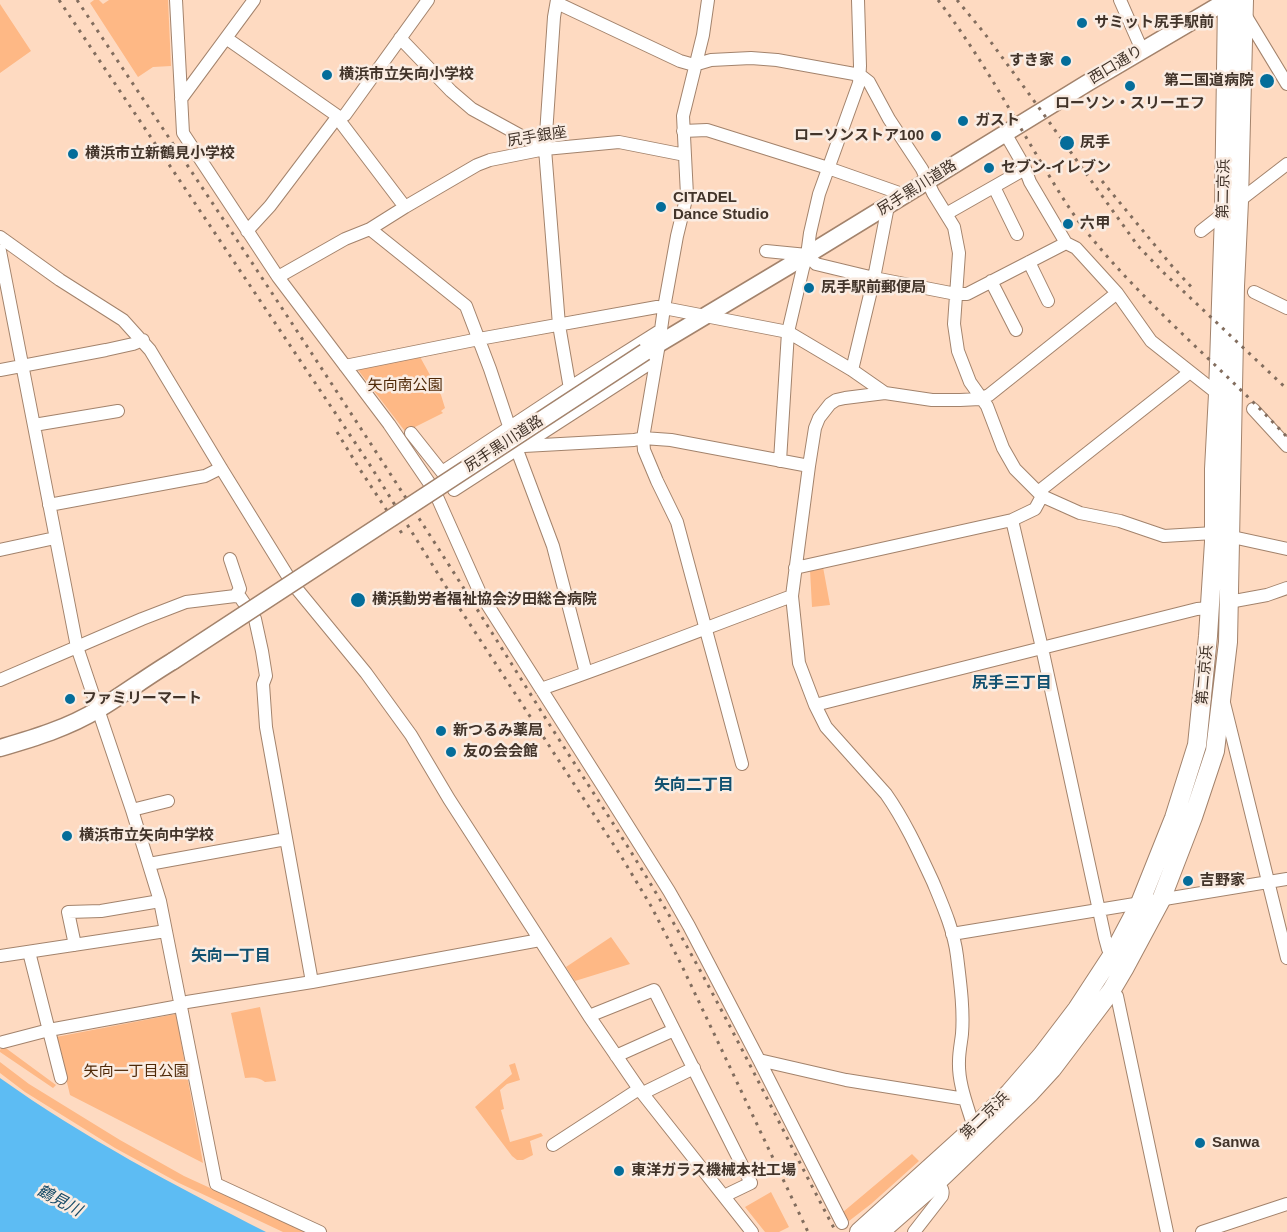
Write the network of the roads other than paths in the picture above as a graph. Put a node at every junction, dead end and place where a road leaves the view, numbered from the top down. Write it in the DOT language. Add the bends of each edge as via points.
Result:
graph roads {
  1 [pos="176,0"];
  2 [pos="254,0"];
  3 [pos="428,0"];
  4 [pos="708,0"];
  5 [pos="858,0"];
  6 [pos="1120,0"];
  7 [pos="1228,0"];
  8 [pos="557,2"];
  9 [pos="1244,6"];
  10 [pos="226,38"];
  11 [pos="400,38"];
  12 [pos="1142,50"];
  13 [pos="694,65"];
  14 [pos="860,75"];
  15 [pos="1287,84"];
  16 [pos="181,99"];
  17 [pos="339,117"];
  18 [pos="683,131"];
  19 [pos="1005,133"];
  20 [pos="545,149"];
  21 [pos="685,155"];
  22 [pos="1287,164"];
  23 [pos="828,168"];
  24 [pos="1025,169"];
  25 [pos="928,181"];
  26 [pos="994,187"];
  27 [pos="905,195"];
  28 [pos="1239,201"];
  29 [pos="888,206"];
  30 [pos="405,207"];
  31 [pos="1224,213"];
  32 [pos="946,214"];
  33 [pos="370,229"];
  34 [pos="248,231"];
  35 [pos="1201,231"];
  36 [pos="1017,234"];
  37 [pos="1,243"];
  38 [pos="1066,243"];
  39 [pos="766,251"];
  40 [pos="807,255"];
  41 [pos="1029,262"];
  42 [pos="278,277"];
  43 [pos="874,278"];
  44 [pos="991,281"];
  45 [pos="1254,292"];
  46 [pos="1117,293"];
  47 [pos="956,294"];
  48 [pos="1048,301"];
  49 [pos="663,308"];
  50 [pos="1287,308"];
  51 [pos="707,315"];
  52 [pos="559,325"];
  53 [pos="1016,330"];
  54 [pos="788,332"];
  55 [pos="479,339"];
  56 [pos="143,340"];
  57 [pos="655,347"];
  58 [pos="22,365"];
  59 [pos="345,366"];
  60 [pos="0,370"];
  61 [pos="852,370"];
  62 [pos="1190,372"];
  63 [pos="569,388"];
  64 [pos="885,393"];
  65 [pos="1218,394"];
  66 [pos="980,399"];
  67 [pos="1253,409"];
  68 [pos="118,411"];
  69 [pos="574,412"];
  70 [pos="34,425"];
  71 [pos="510,426"];
  72 [pos="411,433"];
  73 [pos="643,438"];
  74 [pos="1287,446"];
  75 [pos="520,448"];
  76 [pos="780,460"];
  77 [pos="809,466"];
  78 [pos="221,468"];
  79 [pos="434,490"];
  80 [pos="454,490"];
  81 [pos="1040,494"];
  82 [pos="49,505"];
  83 [pos="1012,520"];
  84 [pos="1222,535"];
  85 [pos="55,538"];
  86 [pos="1287,549"];
  87 [pos="0,550"];
  88 [pos="230,559"];
  89 [pos="795,568"];
  90 [pos="292,583"];
  91 [pos="1287,588"];
  92 [pos="235,596"];
  93 [pos="792,596"];
  94 [pos="1229,602"];
  95 [pos="1210,608"];
  96 [pos="706,628"];
  97 [pos="77,647"];
  98 [pos="1042,648"];
  99 [pos="586,673"];
  100 [pos="0,680"];
  101 [pos="541,689"];
  102 [pos="1222,696"];
  103 [pos="815,705"];
  104 [pos="99,710"];
  105 [pos="0,748"];
  106 [pos="742,764"];
  107 [pos="168,801"];
  108 [pos="132,810"];
  109 [pos="286,839"];
  110 [pos="149,864"];
  111 [pos="1287,879"];
  112 [pos="1269,882"];
  113 [pos="1161,900"];
  114 [pos="160,901"];
  115 [pos="1140,903"];
  116 [pos="1099,909"];
  117 [pos="166,931"];
  118 [pos="952,934"];
  119 [pos="540,940"];
  120 [pos="75,945"];
  121 [pos="29,952"];
  122 [pos="1113,954"];
  123 [pos="0,956"];
  124 [pos="1287,958"];
  125 [pos="312,982"];
  126 [pos="1111,991"];
  127 [pos="181,1005"];
  128 [pos="589,1017"];
  129 [pos="49,1030"];
  130 [pos="674,1030"];
  131 [pos="3,1042"];
  132 [pos="616,1056"];
  133 [pos="759,1060"];
  134 [pos="694,1068"];
  135 [pos="62,1078"];
  136 [pos="641,1091"];
  137 [pos="965,1099"];
  138 [pos="975,1128"];
  139 [pos="553,1145"];
  140 [pos="937,1182"];
  141 [pos="723,1196"];
  142 [pos="1287,1204"];
  143 [pos="842,1223"];
  144 [pos="869,1229"];
  145 [pos="320,1232"];
  146 [pos="752,1232"];
  147 [pos="914,1232"];
  148 [pos="1167,1232"];
  149 [pos="1202,1232"];
  1 -- 16 [label="street"];
  2 -- 10 [label="street"];
  3 -- 11 [label="street"];
  4 -- 13 [label="street"];
  5 -- 14 [label="street"];
  6 -- 12 [label="street"];
  7 -- 12 [label="main road, 西口通り"];
  7 -- 31 [label="highway, 第二京浜"];
  8 -- 13 [label="street"];
  8 -- 20 [label="street"];
  9 -- 15 [label="street"];
  9 -- 28 [label="highway, 第二京浜"];
  10 -- 16 [label="street"];
  10 -- 17 [label="street"];
  11 -- 17 [label="street"];
  11 -- 20 [label="street" via="472,109"];
  12 -- 19 [label="main road, 西口通り"];
  13 -- 14 [label="street" via="751,58"];
  13 -- 18 [label="street"];
  14 -- 23 [label="street"];
  14 -- 25 [label="street" via="869,82"];
  16 -- 34 [label="street" via="183,133"];
  17 -- 30 [label="street"];
  17 -- 34 [label="street"];
  18 -- 21 [label="street"];
  18 -- 23 [label="street" via="707,130"];
  19 -- 24 [label="street"];
  19 -- 25 [label="main road, 尻手黒川道路"];
  20 -- 21 [label="street, 尻手銀座" via="619,141"];
  20 -- 30 [label="street, 尻手銀座" via="477,165"];
  20 -- 52 [label="street"];
  21 -- 49 [label="street" via="687,195"];
  22 -- 28 [label="street"];
  23 -- 27 [label="street"];
  23 -- 40 [label="street"];
  24 -- 26 [label="street"];
  24 -- 38 [label="street"];
  25 -- 27 [label="main road, 尻手黒川道路"];
  25 -- 32 [label="street"];
  26 -- 32 [label="street"];
  26 -- 36 [label="street"];
  27 -- 29 [label="main road, 尻手黒川道路"];
  28 -- 84 [label="highway, 第二京浜"];
  29 -- 40 [label="main road, 尻手黒川道路"];
  29 -- 43 [label="street"];
  30 -- 33 [label="street, 尻手銀座"];
  31 -- 35 [label="street"];
  31 -- 65 [label="highway, 第二京浜"];
  32 -- 47 [label="street" via="958,244"];
  33 -- 42 [label="street, 尻手銀座"];
  33 -- 55 [label="street" via="466,306"];
  34 -- 42 [label="street"];
  37 -- 56 [label="street" via="123,320"];
  37 -- 58 [label="street"];
  38 -- 41 [label="street"];
  38 -- 46 [label="street" via="1076,248"];
  39 -- 40 [label="street"];
  40 -- 43 [label="street" via="816,264"];
  40 -- 51 [label="main road, 尻手黒川道路"];
  40 -- 54 [label="street"];
  41 -- 44 [label="street"];
  41 -- 48 [label="street"];
  42 -- 59 [label="street"];
  43 -- 47 [label="street"];
  43 -- 61 [label="street"];
  44 -- 47 [label="street" via="967,294"];
  44 -- 53 [label="street"];
  45 -- 50 [label="street"];
  46 -- 62 [label="street" via="1151,341"];
  46 -- 66 [label="street"];
  47 -- 66 [label="street" via="954,324 958,351"];
  49 -- 51 [label="street"];
  49 -- 52 [label="street"];
  49 -- 57 [label="street"];
  51 -- 54 [label="street"];
  51 -- 57 [label="main road, 尻手黒川道路"];
  52 -- 55 [label="street"];
  52 -- 63 [label="street"];
  54 -- 61 [label="street"];
  54 -- 76 [label="street"];
  55 -- 59 [label="street"];
  55 -- 71 [label="street"];
  56 -- 58 [label="street"];
  56 -- 78 [label="street"];
  57 -- 63 [label="street"];
  57 -- 69 [label="street"];
  57 -- 73 [label="street"];
  57 -- 79 [label="main road, 尻手黒川道路, bridge"];
  58 -- 60 [label="street"];
  58 -- 70 [label="street"];
  59 -- 79 [label="street"];
  61 -- 64 [label="street"];
  62 -- 65 [label="street"];
  62 -- 81 [label="street"];
  63 -- 69 [label="street"];
  63 -- 71 [label="street"];
  64 -- 66 [label="street" via="932,399"];
  64 -- 77 [label="street" via="830,404 815,428"];
  65 -- 84 [label="highway, 第二京浜" via="1214,469"];
  66 -- 81 [label="street" via="987,406 1015,469"];
  67 -- 74 [label="street"];
  68 -- 70 [label="street"];
  69 -- 75 [label="street"];
  70 -- 82 [label="street"];
  71 -- 72 [label="street" via="441,472"];
  71 -- 75 [label="street"];
  73 -- 75 [label="street"];
  73 -- 76 [label="street"];
  73 -- 96 [label="street" via="644,450 677,522"];
  75 -- 80 [label="street"];
  75 -- 99 [label="street" via="553,546"];
  76 -- 77 [label="street"];
  77 -- 89 [label="street"];
  78 -- 82 [label="street" via="205,476"];
  78 -- 90 [label="street"];
  79 -- 90 [label="main road, 尻手黒川道路, bridge"];
  79 -- 101 [label="street" via="480,593"];
  81 -- 83 [label="street" via="1035,509"];
  81 -- 84 [label="street" via="1080,513 1120,520 1164,536"];
  82 -- 85 [label="street"];
  83 -- 89 [label="street"];
  83 -- 98 [label="street"];
  84 -- 86 [label="street"];
  84 -- 94 [label="highway, 第二京浜" via="1230,564"];
  84 -- 95 [label="highway, 第二京浜"];
  85 -- 87 [label="street"];
  85 -- 97 [label="street"];
  88 -- 92 [label="street" via="240,589"];
  89 -- 93 [label="street"];
  90 -- 104 [label="main road, 尻手黒川道路, bridge"];
  90 -- 119 [label="street" via="411,735"];
  91 -- 94 [label="street"];
  92 -- 97 [label="street" via="186,602"];
  92 -- 109 [label="street" via="240,597 255,619 261,643 266,676 266,727"];
  93 -- 96 [label="street"];
  93 -- 103 [label="street" via="799,663"];
  94 -- 102 [label="highway, 第二京浜"];
  95 -- 98 [label="street"];
  95 -- 115 [label="highway, 第二京浜" via="1197,745 1174,818"];
  96 -- 99 [label="street"];
  96 -- 106 [label="street"];
  97 -- 100 [label="street"];
  97 -- 104 [label="street"];
  98 -- 103 [label="street"];
  98 -- 116 [label="street"];
  99 -- 101 [label="street"];
  101 -- 133 [label="street" via="669,891"];
  102 -- 112 [label="street"];
  102 -- 113 [label="highway, 第二京浜" via="1215,751"];
  103 -- 118 [label="street" via="826,727 894,805 919,851"];
  104 -- 105 [label="main road, 尻手黒川道路" via="67,726"];
  104 -- 108 [label="street"];
  107 -- 108 [label="street"];
  108 -- 110 [label="street"];
  109 -- 110 [label="street"];
  109 -- 125 [label="street"];
  110 -- 114 [label="street"];
  111 -- 112 [label="street"];
  112 -- 113 [label="street"];
  112 -- 124 [label="street"];
  113 -- 115 [label="street"];
  113 -- 126 [label="highway, 第二京浜"];
  114 -- 117 [label="street"];
  114 -- 120 [label="street" via="68,912"];
  115 -- 116 [label="street"];
  115 -- 122 [label="highway, 第二京浜"];
  116 -- 118 [label="street"];
  116 -- 122 [label="street" via="1108,949"];
  117 -- 120 [label="street"];
  117 -- 127 [label="street"];
  118 -- 137 [label="street" via="962,1010 958,1062"];
  119 -- 125 [label="street"];
  119 -- 128 [label="street"];
  120 -- 121 [label="street"];
  121 -- 123 [label="street"];
  121 -- 129 [label="street"];
  122 -- 138 [label="highway, 第二京浜" via="1042,1055"];
  125 -- 127 [label="street"];
  126 -- 140 [label="highway, 第二京浜" via="1052,1069"];
  126 -- 148 [label="street" via="1117,996"];
  127 -- 129 [label="street"];
  127 -- 145 [label="street" via="216,1184"];
  128 -- 130 [label="street" via="654,990"];
  128 -- 132 [label="street"];
  129 -- 131 [label="street"];
  129 -- 135 [label="street"];
  130 -- 132 [label="street"];
  130 -- 134 [label="street"];
  132 -- 136 [label="street"];
  133 -- 137 [label="street" via="846,1080"];
  133 -- 143 [label="street"];
  134 -- 136 [label="street"];
  134 -- 141 [label="street" via="751,1183"];
  136 -- 139 [label="street"];
  136 -- 141 [label="street"];
  137 -- 138 [label="street"];
  138 -- 144 [label="highway, 第二京浜"];
  140 -- 144 [label="highway, 第二京浜"];
  140 -- 147 [label="street" via="942,1196"];
  141 -- 146 [label="street"];
  142 -- 149 [label="street"];
}
